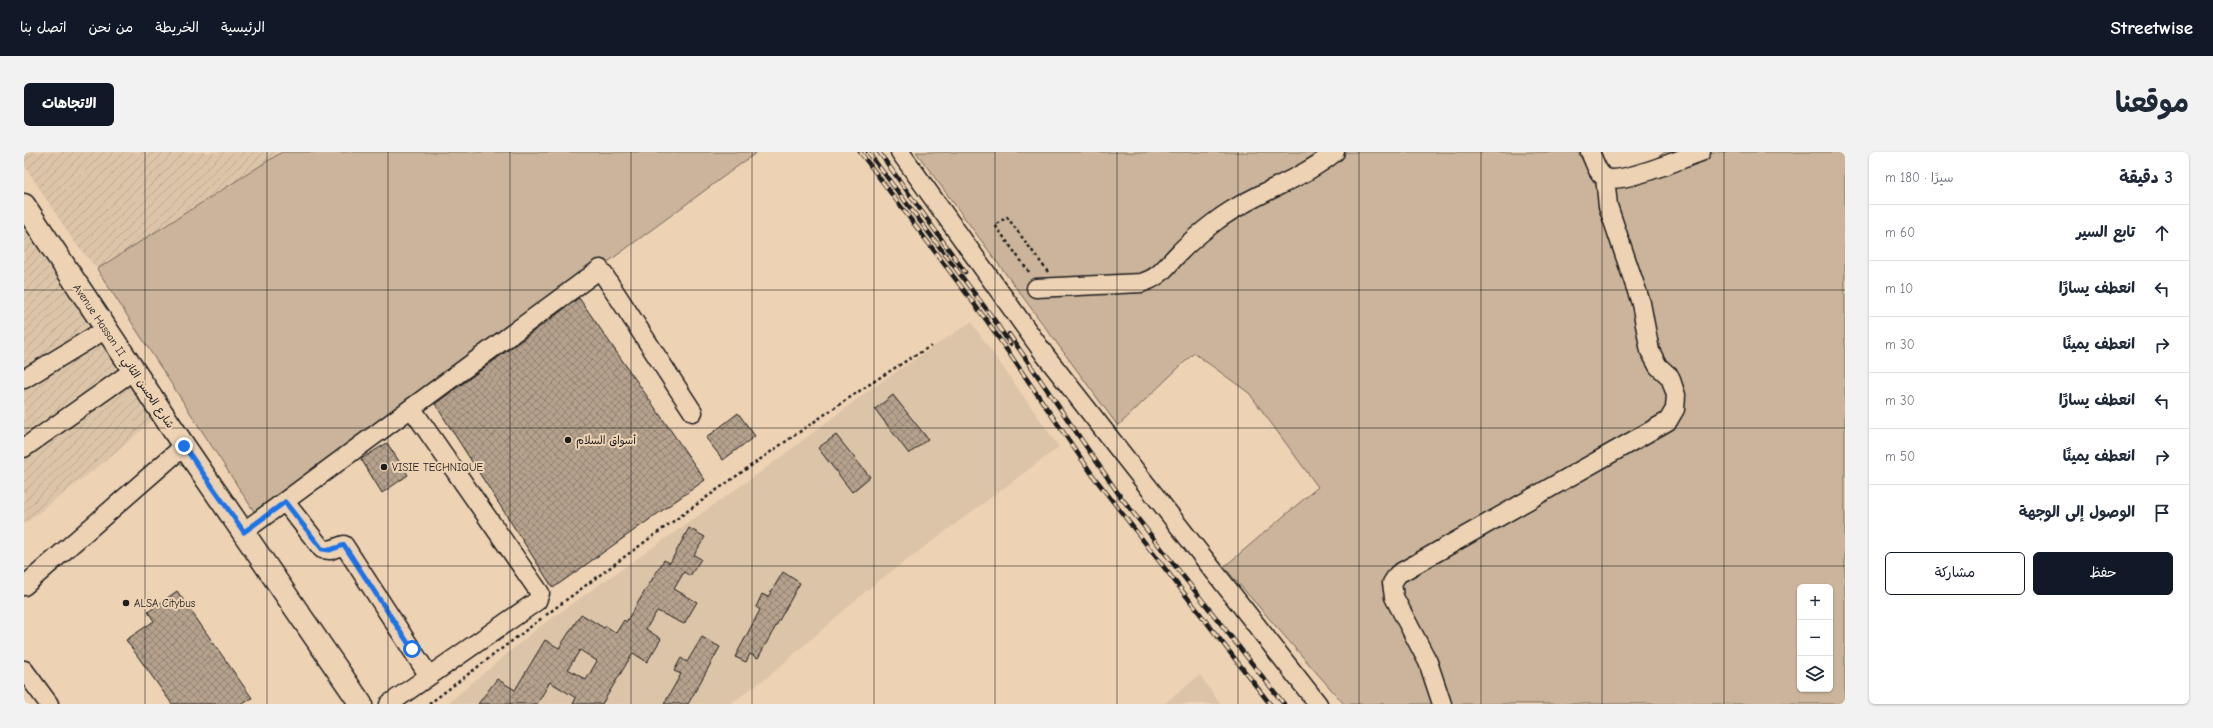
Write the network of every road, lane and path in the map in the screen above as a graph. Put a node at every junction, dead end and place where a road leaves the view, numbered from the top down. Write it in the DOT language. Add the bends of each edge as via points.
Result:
graph roads {
  1 [pos="900,152"];
  2 [pos="1335,152"];
  3 [pos="1590,152"];
  4 [pos="1701,152"];
  5 [pos="1605,177"];
  6 [pos="24,205"];
  7 [pos="1032,280"];
  8 [pos="1059,288"];
  9 [pos="106,329"];
  10 [pos="931,346"];
  11 [pos="134,370"];
  12 [pos="24,379"];
  13 [pos="412,409"];
  14 [pos="693,412"];
  15 [pos="184,446"];
  16 [pos="24,448"];
  17 [pos="285,502"];
  18 [pos="244,532"];
  19 [pos="24,586"];
  20 [pos="429,676"];
  21 [pos="27,681"];
  22 [pos="49,704"];
  23 [pos="361,704"];
  24 [pos="389,704"];
  25 [pos="429,704"];
  26 [pos="1318,704"];
  27 [pos="1442,704"];
  1 -- 26 [label="street" via="1045,355"];
  2 -- 8 [label="street" via="1320,164 1218,220 1197,236 1152,279 1141,283"];
  3 -- 5 [label="street" via="1599,172"];
  4 -- 5 [label="street" via="1624,177"];
  5 -- 27 [label="street" via="1608,206 1641,303 1650,351 1658,366 1670,377 1676,395 1676,409 1668,421 1398,574 1392,583 1394,597 1428,662"];
  6 -- 9 [label="main road, Avenue Hassan II شارع الحسن الثاني"];
  7 -- 8 [label="street"];
  7 -- 8 [label="path" via="995,225 1007,217"];
  9 -- 11 [label="main road, Avenue Hassan II شارع الحسن الثاني"];
  9 -- 12 [label="street"];
  10 -- 25 [label="path" via="892,368 651,536"];
  11 -- 15 [label="main road, Avenue Hassan II شارع الحسن الثاني"];
  11 -- 16 [label="street"];
  13 -- 14 [label="street" via="600,269"];
  13 -- 17 [label="street"];
  13 -- 20 [label="street" via="540,593 537,600"];
  15 -- 18 [label="main road, Avenue Hassan II شارع الحسن الثاني"];
  15 -- 19 [label="street"];
  17 -- 18 [label="street"];
  17 -- 20 [label="street" via="322,549 330,550 344,545"];
  18 -- 23 [label="main road, Avenue Hassan II شارع الحسن الثاني"];
  20 -- 24 [label="street"];
  21 -- 22 [label="street"];
}
